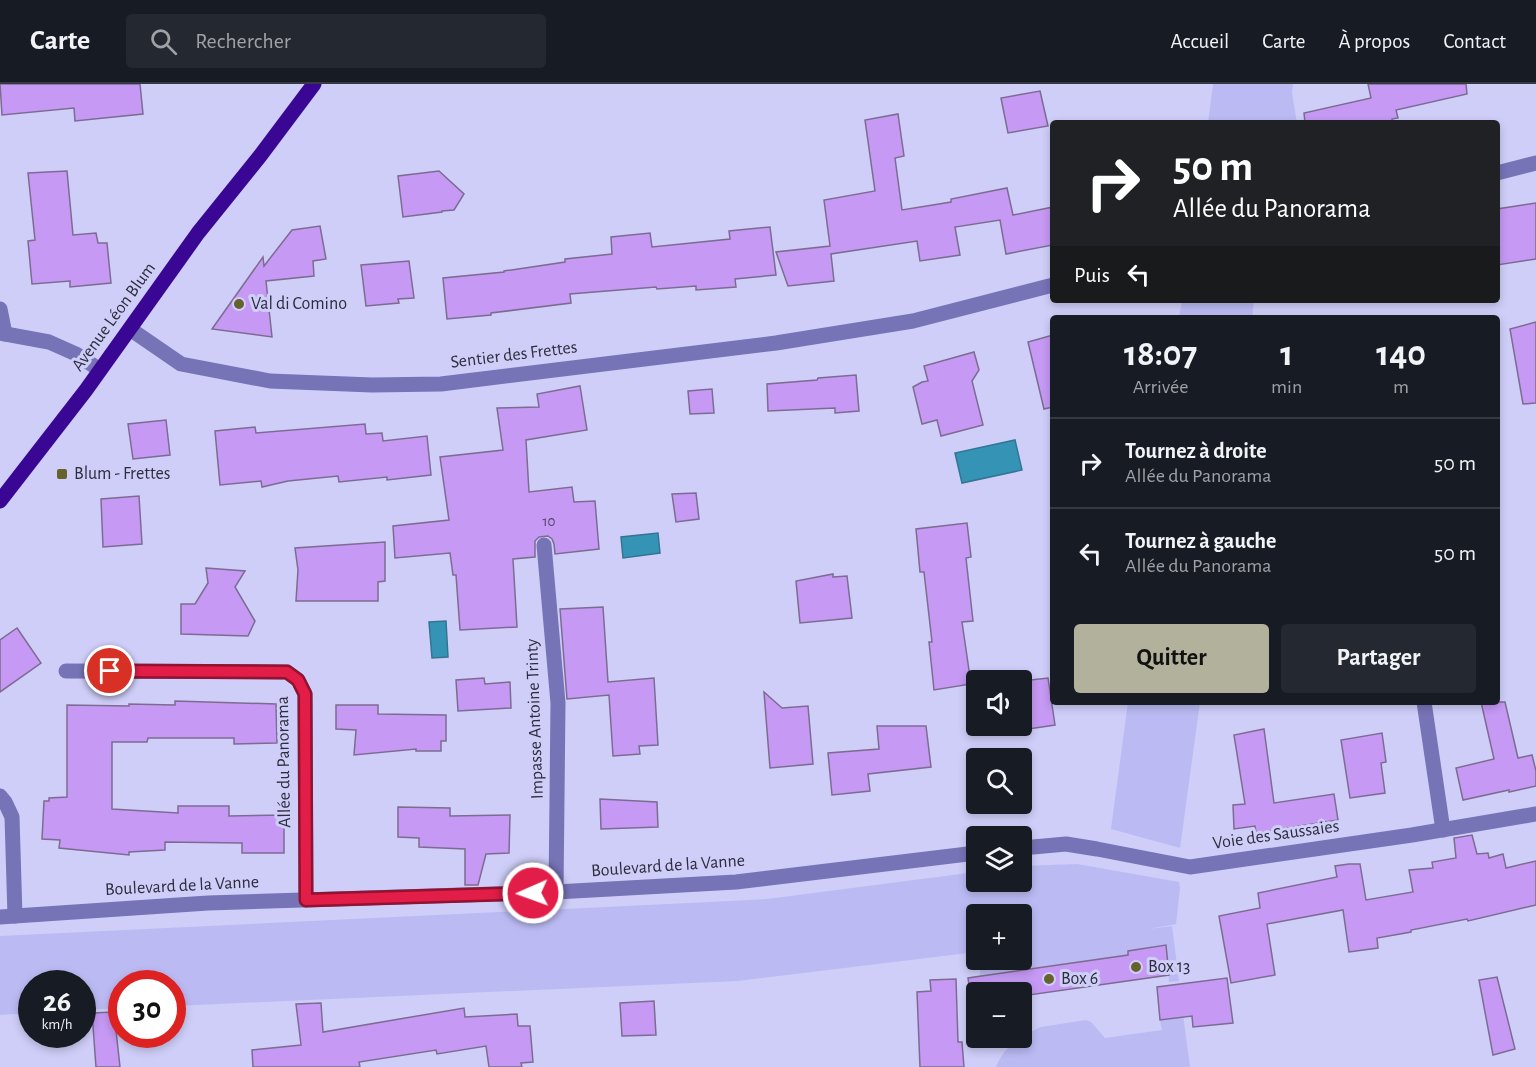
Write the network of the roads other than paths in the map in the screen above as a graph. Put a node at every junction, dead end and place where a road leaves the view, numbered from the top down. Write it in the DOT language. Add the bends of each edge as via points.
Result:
graph roads {
  1 [pos="314,84"];
  2 [pos="1536,163"];
  3 [pos="1500,172"];
  4 [pos="1050,286"];
  5 [pos="0,309"];
  6 [pos="130,329"];
  7 [pos="2,334"];
  8 [pos="100,370"];
  9 [pos="0,501"];
  10 [pos="544,545"];
  11 [pos="66,671"];
  12 [pos="1424,705"];
  13 [pos="0,796"];
  14 [pos="1536,814"];
  15 [pos="1443,830"];
  16 [pos="1032,847"];
  17 [pos="966,854"];
  18 [pos="556,892"];
  19 [pos="306,900"];
  20 [pos="8,916"];
  1 -- 6 [label="main road, Avenue Léon Blum" via="198,233"];
  2 -- 3 [label="street"];
  4 -- 6 [label="street, Sentier des Frettes" via="913,321 776,343 452,383 270,381 181,364"];
  5 -- 7 [label="street"];
  6 -- 8 [label="main road, Avenue Léon Blum"];
  7 -- 8 [label="street" via="49,342"];
  8 -- 9 [label="main road, Avenue Léon Blum"];
  10 -- 18 [label="street, Impasse Antoine Trinty" via="558,703"];
  11 -- 19 [label="street, Allée du Panorama" via="287,672 298,680 305,694"];
  12 -- 15 [label="street"];
  13 -- 20 [label="street" via="12,817"];
  14 -- 15 [label="street, Voie des Saussaies"];
  15 -- 16 [label="street, Voie des Saussaies" via="1190,867 1066,844"];
  17 -- 18 [label="street, Boulevard de la Vanne" via="736,882"];
  18 -- 19 [label="street, Boulevard de la Vanne"];
  19 -- 20 [label="street, Boulevard de la Vanne"];
}
